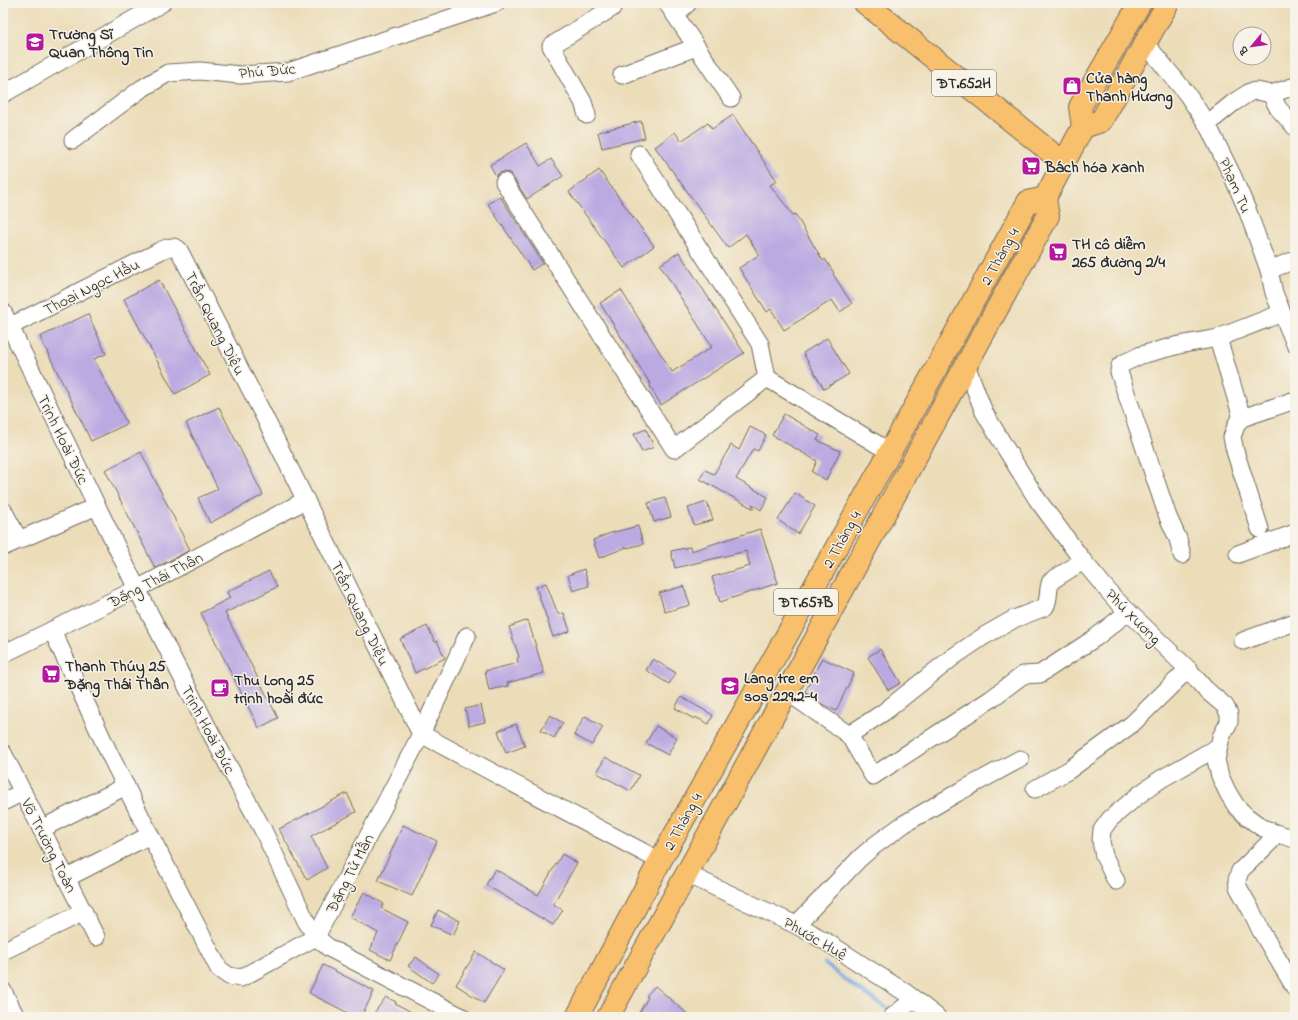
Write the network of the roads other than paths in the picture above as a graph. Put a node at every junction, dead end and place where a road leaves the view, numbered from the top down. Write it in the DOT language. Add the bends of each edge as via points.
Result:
graph roads {
  1 [pos="162,3"];
  2 [pos="496,3"];
  3 [pos="610,3"];
  4 [pos="688,3"];
  5 [pos="865,3"];
  6 [pos="1140,3"];
  7 [pos="1168,3"];
  8 [pos="671,9"];
  9 [pos="1145,43"];
  10 [pos="696,47"];
  11 [pos="622,75"];
  12 [pos="1295,86"];
  13 [pos="3,94"];
  14 [pos="1271,94"];
  15 [pos="731,98"];
  16 [pos="588,115"];
  17 [pos="1207,124"];
  18 [pos="1083,127"];
  19 [pos="1295,127"];
  20 [pos="73,140"];
  21 [pos="639,154"];
  22 [pos="1064,163"];
  23 [pos="504,182"];
  24 [pos="1045,198"];
  25 [pos="179,250"];
  26 [pos="1295,260"];
  27 [pos="1269,270"];
  28 [pos="1282,313"];
  29 [pos="5,323"];
  30 [pos="1218,338"];
  31 [pos="1295,340"];
  32 [pos="966,365"];
  33 [pos="768,378"];
  34 [pos="1295,400"];
  35 [pos="1242,418"];
  36 [pos="890,452"];
  37 [pos="306,500"];
  38 [pos="97,506"];
  39 [pos="3,510"];
  40 [pos="1260,529"];
  41 [pos="1295,533"];
  42 [pos="19,540"];
  43 [pos="3,547"];
  44 [pos="1238,554"];
  45 [pos="1182,555"];
  46 [pos="1083,561"];
  47 [pos="137,589"];
  48 [pos="1128,612"];
  49 [pos="1295,622"];
  50 [pos="52,630"];
  51 [pos="467,636"];
  52 [pos="1243,641"];
  53 [pos="3,654"];
  54 [pos="1188,669"];
  55 [pos="786,691"];
  56 [pos="421,734"];
  57 [pos="849,735"];
  58 [pos="1218,747"];
  59 [pos="3,753"];
  60 [pos="1020,759"];
  61 [pos="126,786"];
  62 [pos="1035,790"];
  63 [pos="23,792"];
  64 [pos="3,802"];
  65 [pos="41,828"];
  66 [pos="1274,833"];
  67 [pos="150,835"];
  68 [pos="1295,839"];
  69 [pos="660,861"];
  70 [pos="687,874"];
  71 [pos="67,878"];
  72 [pos="1116,881"];
  73 [pos="84,912"];
  74 [pos="796,925"];
  75 [pos="96,937"];
  76 [pos="316,937"];
  77 [pos="3,951"];
  78 [pos="1295,988"];
  79 [pos="3,991"];
  80 [pos="914,1000"];
  81 [pos="16,1017"];
  82 [pos="462,1017"];
  83 [pos="577,1017"];
  84 [pos="608,1017"];
  85 [pos="892,1017"];
  86 [pos="937,1017"];
  1 -- 13 [label="street"];
  2 -- 20 [label="street, Phú Đức" via="288,72 240,75 200,71 168,73 141,89"];
  3 -- 16 [label="street" via="612,8 551,46"];
  4 -- 8 [label="street"];
  5 -- 22 [label="main road, ĐT.652H"];
  6 -- 18 [label="main road" via="1080,107"];
  7 -- 9 [label="main road"];
  8 -- 10 [label="street"];
  9 -- 17 [label="street, Phạm Tu" via="1187,94"];
  9 -- 18 [label="main road" via="1101,121"];
  10 -- 11 [label="street"];
  10 -- 15 [label="street"];
  12 -- 14 [label="street"];
  14 -- 17 [label="street" via="1250,92"];
  14 -- 19 [label="street" via="1278,108"];
  17 -- 27 [label="street, Phạm Tu" via="1248,212"];
  18 -- 22 [label="main road"];
  21 -- 33 [label="street" via="760,344"];
  22 -- 24 [label="main road"];
  23 -- 33 [label="street" via="674,449"];
  24 -- 32 [label="main road, 2 Tháng 4 / ĐT.657B" via="1048,216"];
  24 -- 36 [label="main road, 2 Tháng 4 / ĐT.657B" via="1028,202"];
  25 -- 29 [label="street, Thoại Ngọc Hầu" via="174,247 162,250"];
  25 -- 37 [label="street, Trần Quang Diệu"];
  26 -- 27 [label="street"];
  27 -- 28 [label="street, Phạm Tu" via="1274,294"];
  28 -- 30 [label="street"];
  28 -- 31 [label="street, Phạm Tu"];
  29 -- 38 [label="street, Trịnh Hoài Đức"];
  30 -- 35 [label="street"];
  30 -- 45 [label="street" via="1141,355 1124,362 1119,372"];
  32 -- 46 [label="street, Phú Xương" via="984,412 1006,449"];
  32 -- 55 [label="main road, 2 Tháng 4 / ĐT.657B"];
  33 -- 36 [label="street"];
  34 -- 35 [label="street"];
  35 -- 40 [label="street" via="1237,423 1232,437"];
  36 -- 69 [label="main road, 2 Tháng 4 / ĐT.657B"];
  37 -- 47 [label="street, Đặng Thái Thân"];
  37 -- 56 [label="street, Trần Quang Diệu"];
  38 -- 42 [label="street"];
  38 -- 47 [label="street, Trịnh Hoài Đức"];
  39 -- 42 [label="street"];
  41 -- 44 [label="street"];
  42 -- 43 [label="street"];
  46 -- 48 [label="street, Phú Xương"];
  46 -- 57 [label="street" via="1051,581 1045,606 1014,619 984,636 953,657 884,712"];
  47 -- 50 [label="street, Đặng Thái Thân"];
  47 -- 76 [label="street, Trịnh Hoài Đức"];
  48 -- 54 [label="street, Phú Xương"];
  48 -- 57 [label="street" via="1095,638 1040,674 1023,675 991,699 873,776"];
  49 -- 52 [label="street"];
  50 -- 53 [label="street, Đặng Thái Thân"];
  50 -- 61 [label="street"];
  51 -- 56 [label="street, Đặng Tử Mẫn"];
  54 -- 58 [label="street, Phú Xương" via="1205,689 1225,706 1229,714"];
  54 -- 62 [label="street" via="1132,724 1069,770"];
  55 -- 57 [label="street"];
  55 -- 70 [label="main road, 2 Tháng 4 / ĐT.657B"];
  56 -- 69 [label="street"];
  56 -- 76 [label="street, Đặng Tử Mẫn"];
  58 -- 66 [label="street, Phú Xương" via="1216,760 1220,776 1236,806 1261,827"];
  58 -- 72 [label="street" via="1161,779 1110,819 1102,830 1101,841 1104,856"];
  59 -- 63 [label="street, Võ Trường Toàn"];
  60 -- 74 [label="street" via="944,800 875,845"];
  61 -- 65 [label="street"];
  61 -- 67 [label="street"];
  63 -- 64 [label="street"];
  63 -- 65 [label="street, Võ Trường Toàn"];
  65 -- 71 [label="street, Võ Trường Toàn"];
  66 -- 68 [label="street, Phú Xương"];
  66 -- 78 [label="street" via="1271,841 1240,871 1236,880 1261,931"];
  67 -- 71 [label="street"];
  67 -- 76 [label="street" via="219,969 229,976 241,978"];
  69 -- 83 [label="main road, 2 Tháng 4 / ĐT.657B"];
  70 -- 74 [label="street, Phước Huệ"];
  70 -- 84 [label="main road, 2 Tháng 4 / ĐT.657B"];
  71 -- 73 [label="street, Võ Trường Toàn"];
  73 -- 75 [label="street, Võ Trường Toàn"];
  73 -- 77 [label="street"];
  74 -- 80 [label="street, Phước Huệ" via="825,941"];
  76 -- 82 [label="street, Trịnh Hoài Đức" via="329,948"];
  79 -- 81 [label="street"];
  80 -- 85 [label="street"];
  80 -- 86 [label="street, Phước Huệ"];
}
